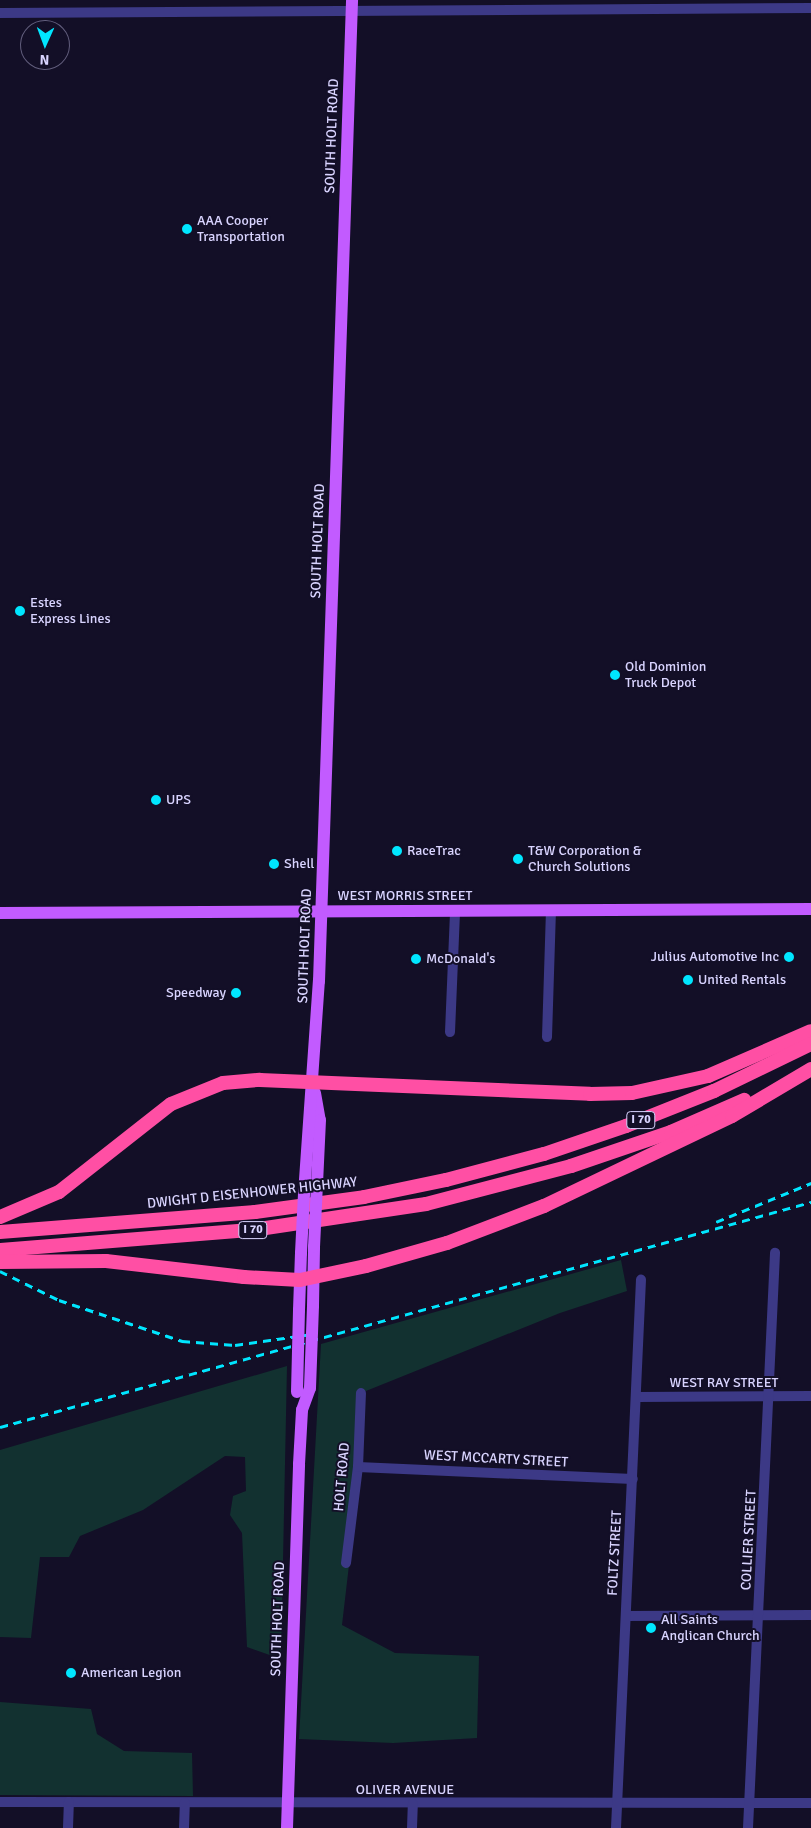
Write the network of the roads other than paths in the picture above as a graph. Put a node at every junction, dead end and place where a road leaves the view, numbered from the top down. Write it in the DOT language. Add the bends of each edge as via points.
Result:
graph roads {
  1 [pos="352,6"];
  2 [pos="811,8"];
  3 [pos="0,14"];
  4 [pos="811,909"];
  5 [pos="551,910"];
  6 [pos="455,911"];
  7 [pos="322,912"];
  8 [pos="0,913"];
  9 [pos="811,1031"];
  10 [pos="450,1032"];
  11 [pos="547,1037"];
  12 [pos="811,1044"];
  13 [pos="811,1068"];
  14 [pos="313,1083"];
  15 [pos="0,1217"];
  16 [pos="0,1232"];
  17 [pos="0,1250"];
  18 [pos="775,1253"];
  19 [pos="0,1262"];
  20 [pos="307,1279"];
  21 [pos="641,1280"];
  22 [pos="361,1393"];
  23 [pos="769,1396"];
  24 [pos="811,1396"];
  25 [pos="637,1397"];
  26 [pos="302,1410"];
  27 [pos="358,1467"];
  28 [pos="632,1479"];
  29 [pos="346,1564"];
  30 [pos="811,1615"];
  31 [pos="626,1616"];
  32 [pos="758,1616"];
  33 [pos="0,1802"];
  34 [pos="69,1802"];
  35 [pos="185,1803"];
  36 [pos="288,1803"];
  37 [pos="811,1803"];
  38 [pos="413,1804"];
  39 [pos="617,1804"];
  40 [pos="749,1804"];
  41 [pos="68,1828"];
  42 [pos="184,1828"];
  43 [pos="287,1828"];
  44 [pos="412,1828"];
  45 [pos="616,1828"];
  46 [pos="748,1828"];
  1 -- 2 [label="street"];
  1 -- 3 [label="street"];
  1 -- 7 [label="main road, SOUTH HOLT ROAD"];
  4 -- 5 [label="main road, WEST MORRIS STREET"];
  5 -- 6 [label="main road, WEST MORRIS STREET"];
  5 -- 11 [label="street"];
  6 -- 7 [label="main road, WEST MORRIS STREET"];
  6 -- 10 [label="street"];
  7 -- 8 [label="main road, WEST MORRIS STREET"];
  7 -- 14 [label="main road, SOUTH HOLT ROAD"];
  9 -- 14 [label="highway" via="708,1076 632,1093 582,1094"];
  12 -- 16 [label="highway, DWIGHT D EISENHOWER HIGHWAY / I 70" via="714,1091 641,1120 544,1154 446,1180 364,1197 255,1212"];
  13 -- 17 [label="highway, I 70" via="732,1106 646,1141 486,1190 398,1209 302,1224"];
  13 -- 20 [label="highway" via="732,1116 544,1206 448,1243"];
  14 -- 15 [label="highway" via="240,1081 193,1093 161,1110 69,1186 36,1204"];
  14 -- 20 [label="main road, SOUTH HOLT ROAD, bridge" via="303,1184 301,1253"];
  14 -- 20 [label="main road, SOUTH HOLT ROAD, bridge" via="320,1120 314,1247"];
  18 -- 23 [label="street, COLLIER STREET"];
  19 -- 20 [label="highway" via="106,1261 244,1277"];
  20 -- 26 [label="main road, SOUTH HOLT ROAD, bridge" via="299,1310 297,1392"];
  20 -- 26 [label="main road, SOUTH HOLT ROAD, bridge" via="313,1306 310,1388"];
  21 -- 25 [label="street, FOLTZ STREET"];
  22 -- 27 [label="street, HOLT ROAD"];
  23 -- 24 [label="street, WEST RAY STREET"];
  23 -- 25 [label="street, WEST RAY STREET"];
  23 -- 32 [label="street, COLLIER STREET"];
  25 -- 28 [label="street, FOLTZ STREET"];
  26 -- 36 [label="main road, SOUTH HOLT ROAD"];
  27 -- 28 [label="street, WEST MCCARTY STREET"];
  27 -- 29 [label="street, HOLT ROAD"];
  28 -- 31 [label="street, FOLTZ STREET"];
  30 -- 32 [label="street"];
  31 -- 32 [label="street"];
  31 -- 39 [label="street, FOLTZ STREET"];
  32 -- 40 [label="street, COLLIER STREET"];
  33 -- 34 [label="street, OLIVER AVENUE"];
  34 -- 35 [label="street, OLIVER AVENUE"];
  34 -- 41 [label="street"];
  35 -- 36 [label="street, OLIVER AVENUE"];
  35 -- 42 [label="street"];
  36 -- 38 [label="street, OLIVER AVENUE"];
  36 -- 43 [label="main road, SOUTH HOLT ROAD"];
  37 -- 40 [label="street, OLIVER AVENUE"];
  38 -- 39 [label="street, OLIVER AVENUE"];
  38 -- 44 [label="street"];
  39 -- 40 [label="street, OLIVER AVENUE"];
  39 -- 45 [label="street, FOLTZ STREET"];
  40 -- 46 [label="street, COLLIER STREET"];
}
